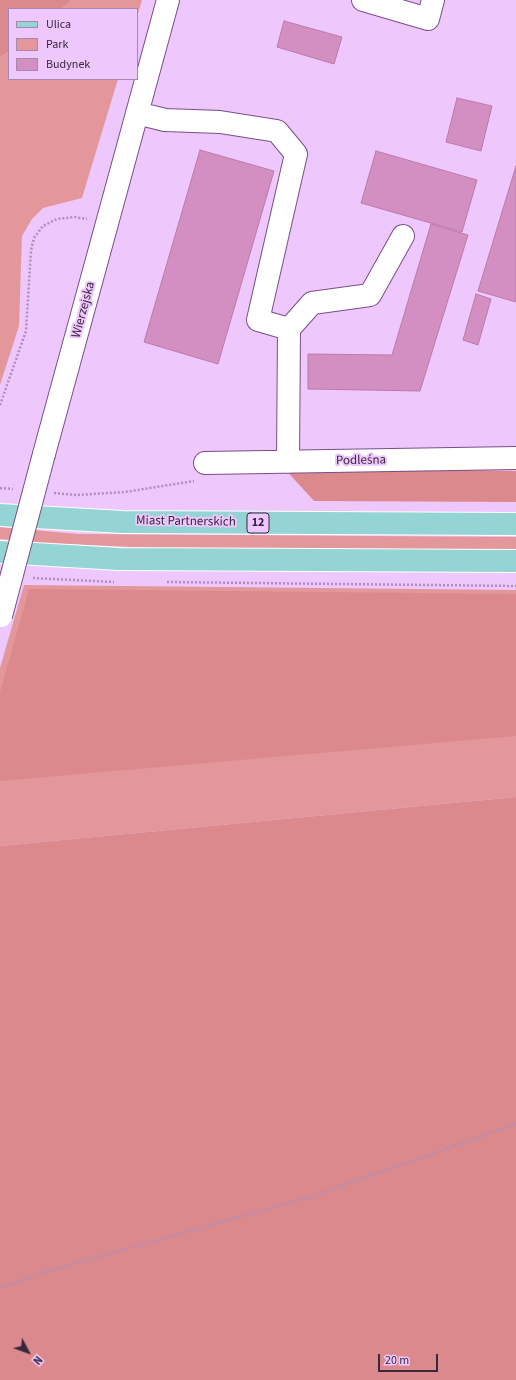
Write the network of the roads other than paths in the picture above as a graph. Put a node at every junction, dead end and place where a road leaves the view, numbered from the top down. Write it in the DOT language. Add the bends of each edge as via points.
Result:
graph roads {
  1 [pos="168,0"];
  2 [pos="362,0"];
  3 [pos="433,0"];
  4 [pos="138,113"];
  5 [pos="403,236"];
  6 [pos="289,329"];
  7 [pos="516,458"];
  8 [pos="288,462"];
  9 [pos="205,463"];
  10 [pos="0,515"];
  11 [pos="516,524"];
  12 [pos="0,552"];
  13 [pos="516,561"];
  14 [pos="0,618"];
  1 -- 4 [label="street, Wierzejska"];
  2 -- 3 [label="street" via="428,19"];
  4 -- 6 [label="street" via="165,120 220,122 277,131 296,154 258,320"];
  4 -- 14 [label="street, Wierzejska, bridge"];
  5 -- 6 [label="street" via="370,295 312,303"];
  6 -- 8 [label="street"];
  7 -- 8 [label="street, Podleśna"];
  8 -- 9 [label="street, Podleśna"];
  10 -- 11 [label="main road, Miast Partnerskich / 12" via="152,522"];
  12 -- 13 [label="main road" via="119,560"];
}
